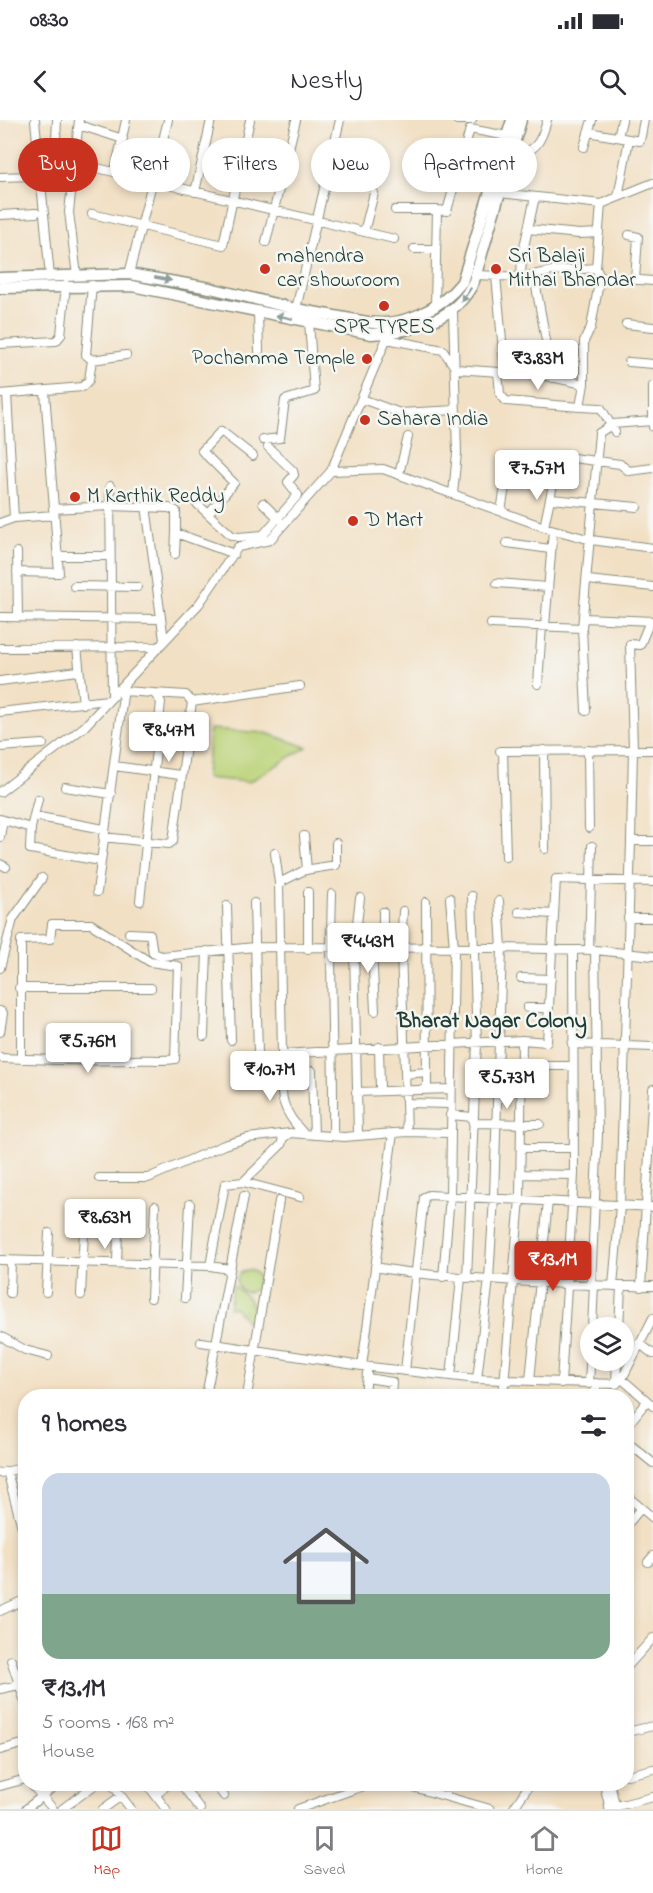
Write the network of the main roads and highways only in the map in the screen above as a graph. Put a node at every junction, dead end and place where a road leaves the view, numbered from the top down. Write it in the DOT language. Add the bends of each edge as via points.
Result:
graph roads {
  1 [pos="512,120"];
  2 [pos="521,120"];
  3 [pos="0,278"];
  4 [pos="0,288"];
  5 [pos="390,332"];
  1 -- 5 [label="main road" via="462,282 450,298"];
  2 -- 5 [label="main road, one-way" via="467,297 453,311 403,331"];
  3 -- 5 [label="main road, one-way" via="129,274 376,324"];
  5 -- 4 [label="main road, one-way" via="371,334 132,286"];
}
